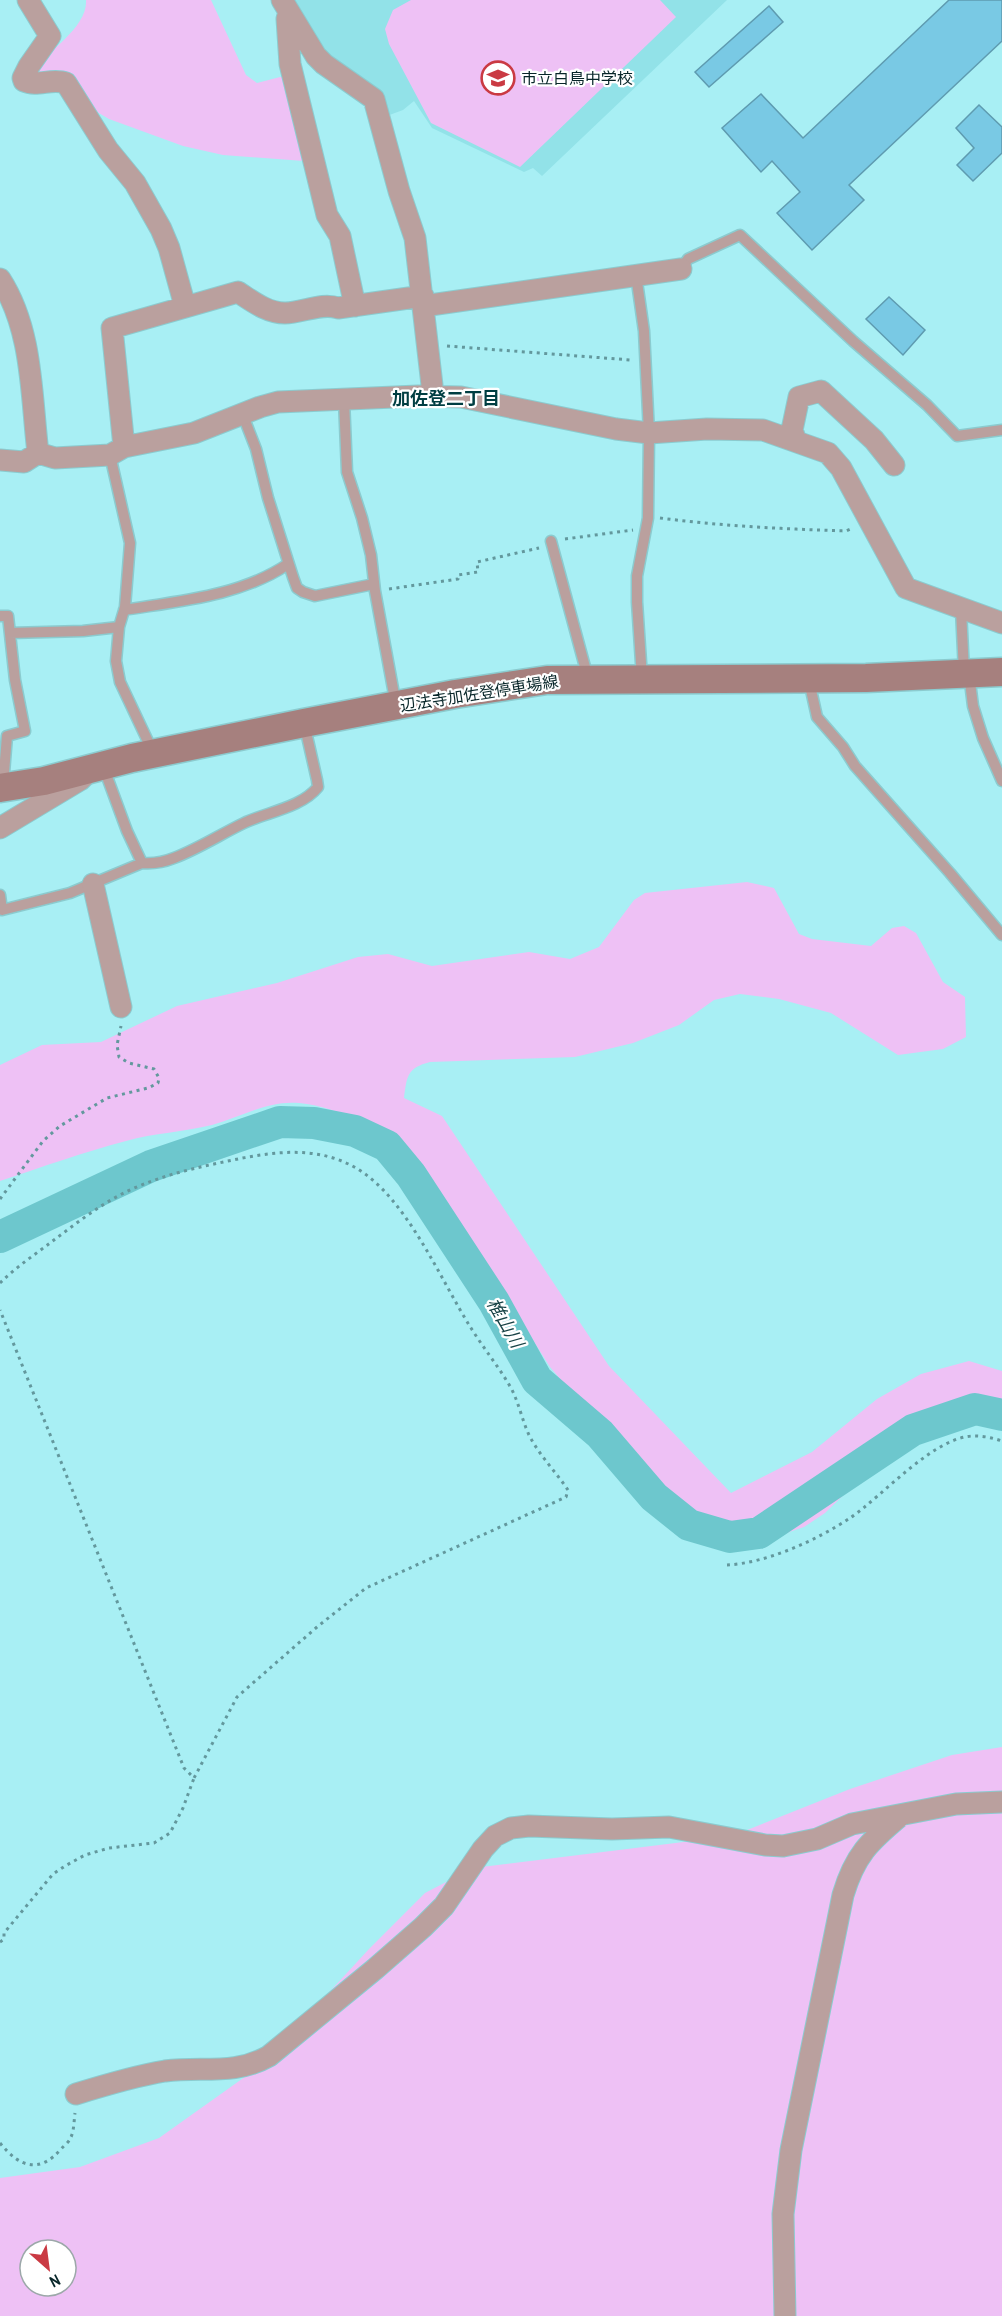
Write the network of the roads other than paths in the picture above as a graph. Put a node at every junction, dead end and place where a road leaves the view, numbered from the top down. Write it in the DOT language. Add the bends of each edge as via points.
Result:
graph roads {
  1 [pos="29,0"];
  2 [pos="286,6"];
  3 [pos="681,269"];
  4 [pos="636,275"];
  5 [pos="0,279"];
  6 [pos="423,301"];
  7 [pos="185,306"];
  8 [pos="355,306"];
  9 [pos="430,396"];
  10 [pos="344,400"];
  11 [pos="242,413"];
  12 [pos="1002,430"];
  13 [pos="650,433"];
  14 [pos="796,441"];
  15 [pos="0,451"];
  16 [pos="117,451"];
  17 [pos="38,453"];
  18 [pos="0,460"];
  19 [pos="894,465"];
  20 [pos="552,543"];
  21 [pos="288,564"];
  22 [pos="374,588"];
  23 [pos="124,610"];
  24 [pos="961,610"];
  25 [pos="0,616"];
  26 [pos="1002,623"];
  27 [pos="119,627"];
  28 [pos="10,633"];
  29 [pos="1002,672"];
  30 [pos="967,674"];
  31 [pos="588,678"];
  32 [pos="642,678"];
  33 [pos="808,679"];
  34 [pos="396,706"];
  35 [pos="304,723"];
  36 [pos="153,754"];
  37 [pos="96,768"];
  38 [pos="1002,781"];
  39 [pos="1,794"];
  40 [pos="0,828"];
  41 [pos="142,864"];
  42 [pos="93,884"];
  43 [pos="0,895"];
  44 [pos="1002,936"];
  45 [pos="122,1007"];
  46 [pos="1002,1802"];
  47 [pos="903,1814"];
  48 [pos="76,2094"];
  49 [pos="785,2316"];
  1 -- 7 [label="street" via="50,36 29,66 24,81 66,84 108,150 135,183 161,230"];
  2 -- 6 [label="street" via="324,64 374,99 415,238"];
  2 -- 8 [label="street" via="290,64 327,215 340,236"];
  3 -- 4 [label="street"];
  3 -- 12 [label="lane" via="688,259 740,236 957,436"];
  4 -- 6 [label="street"];
  4 -- 13 [label="lane"];
  5 -- 17 [label="street" via="10,294 25,338"];
  6 -- 8 [label="street"];
  6 -- 9 [label="street"];
  7 -- 8 [label="street" via="238,292 262,307 282,313"];
  7 -- 16 [label="street" via="112,328"];
  9 -- 10 [label="street"];
  9 -- 13 [label="street" via="461,397"];
  10 -- 11 [label="street" via="295,400"];
  10 -- 22 [label="lane" via="347,472 362,518"];
  11 -- 16 [label="street" via="194,433"];
  11 -- 21 [label="lane"];
  13 -- 14 [label="street" via="746,429"];
  13 -- 32 [label="lane" via="647,523 637,585"];
  14 -- 19 [label="street" via="792,430 798,397 820,391 874,440"];
  14 -- 24 [label="street" via="828,453 841,468 906,588"];
  15 -- 17 [label="street"];
  16 -- 17 [label="street" via="55,458"];
  16 -- 23 [label="lane" via="130,543"];
  17 -- 18 [label="street" via="24,462"];
  20 -- 31 [label="lane"];
  21 -- 22 [label="lane" via="297,588 308,595"];
  21 -- 23 [label="lane" via="266,576 195,600"];
  22 -- 34 [label="lane"];
  23 -- 27 [label="lane"];
  24 -- 26 [label="street"];
  24 -- 30 [label="lane"];
  25 -- 28 [label="lane" via="8,616"];
  27 -- 28 [label="lane"];
  27 -- 36 [label="lane" via="116,661 120,682"];
  28 -- 39 [label="lane" via="25,731 8,736"];
  29 -- 30 [label="main road, 辺法寺加佐登停車場線"];
  30 -- 33 [label="main road, 辺法寺加佐登停車場線"];
  30 -- 38 [label="lane" via="983,738"];
  31 -- 32 [label="main road, 辺法寺加佐登停車場線"];
  31 -- 34 [label="main road, 辺法寺加佐登停車場線" via="455,693"];
  32 -- 33 [label="main road, 辺法寺加佐登停車場線"];
  33 -- 44 [label="lane" via="817,717"];
  34 -- 35 [label="main road, 辺法寺加佐登停車場線"];
  35 -- 36 [label="main road, 辺法寺加佐登停車場線"];
  35 -- 41 [label="lane" via="317,780 314,792 172,859"];
  36 -- 37 [label="main road, 辺法寺加佐登停車場線"];
  37 -- 39 [label="main road, 辺法寺加佐登停車場線"];
  37 -- 40 [label="street"];
  37 -- 41 [label="lane"];
  41 -- 42 [label="lane"];
  42 -- 43 [label="lane" via="2,910"];
  42 -- 45 [label="street"];
  46 -- 47 [label="street" via="956,1804"];
  47 -- 48 [label="street" via="852,1824 817,1839 783,1846 669,1827 510,1828 483,1849 444,1906 423,1927 269,2056 236,2068 167,2071"];
  47 -- 49 [label="street" via="870,1841 849,1875 843,1895 791,2150 783,2214"];
}
